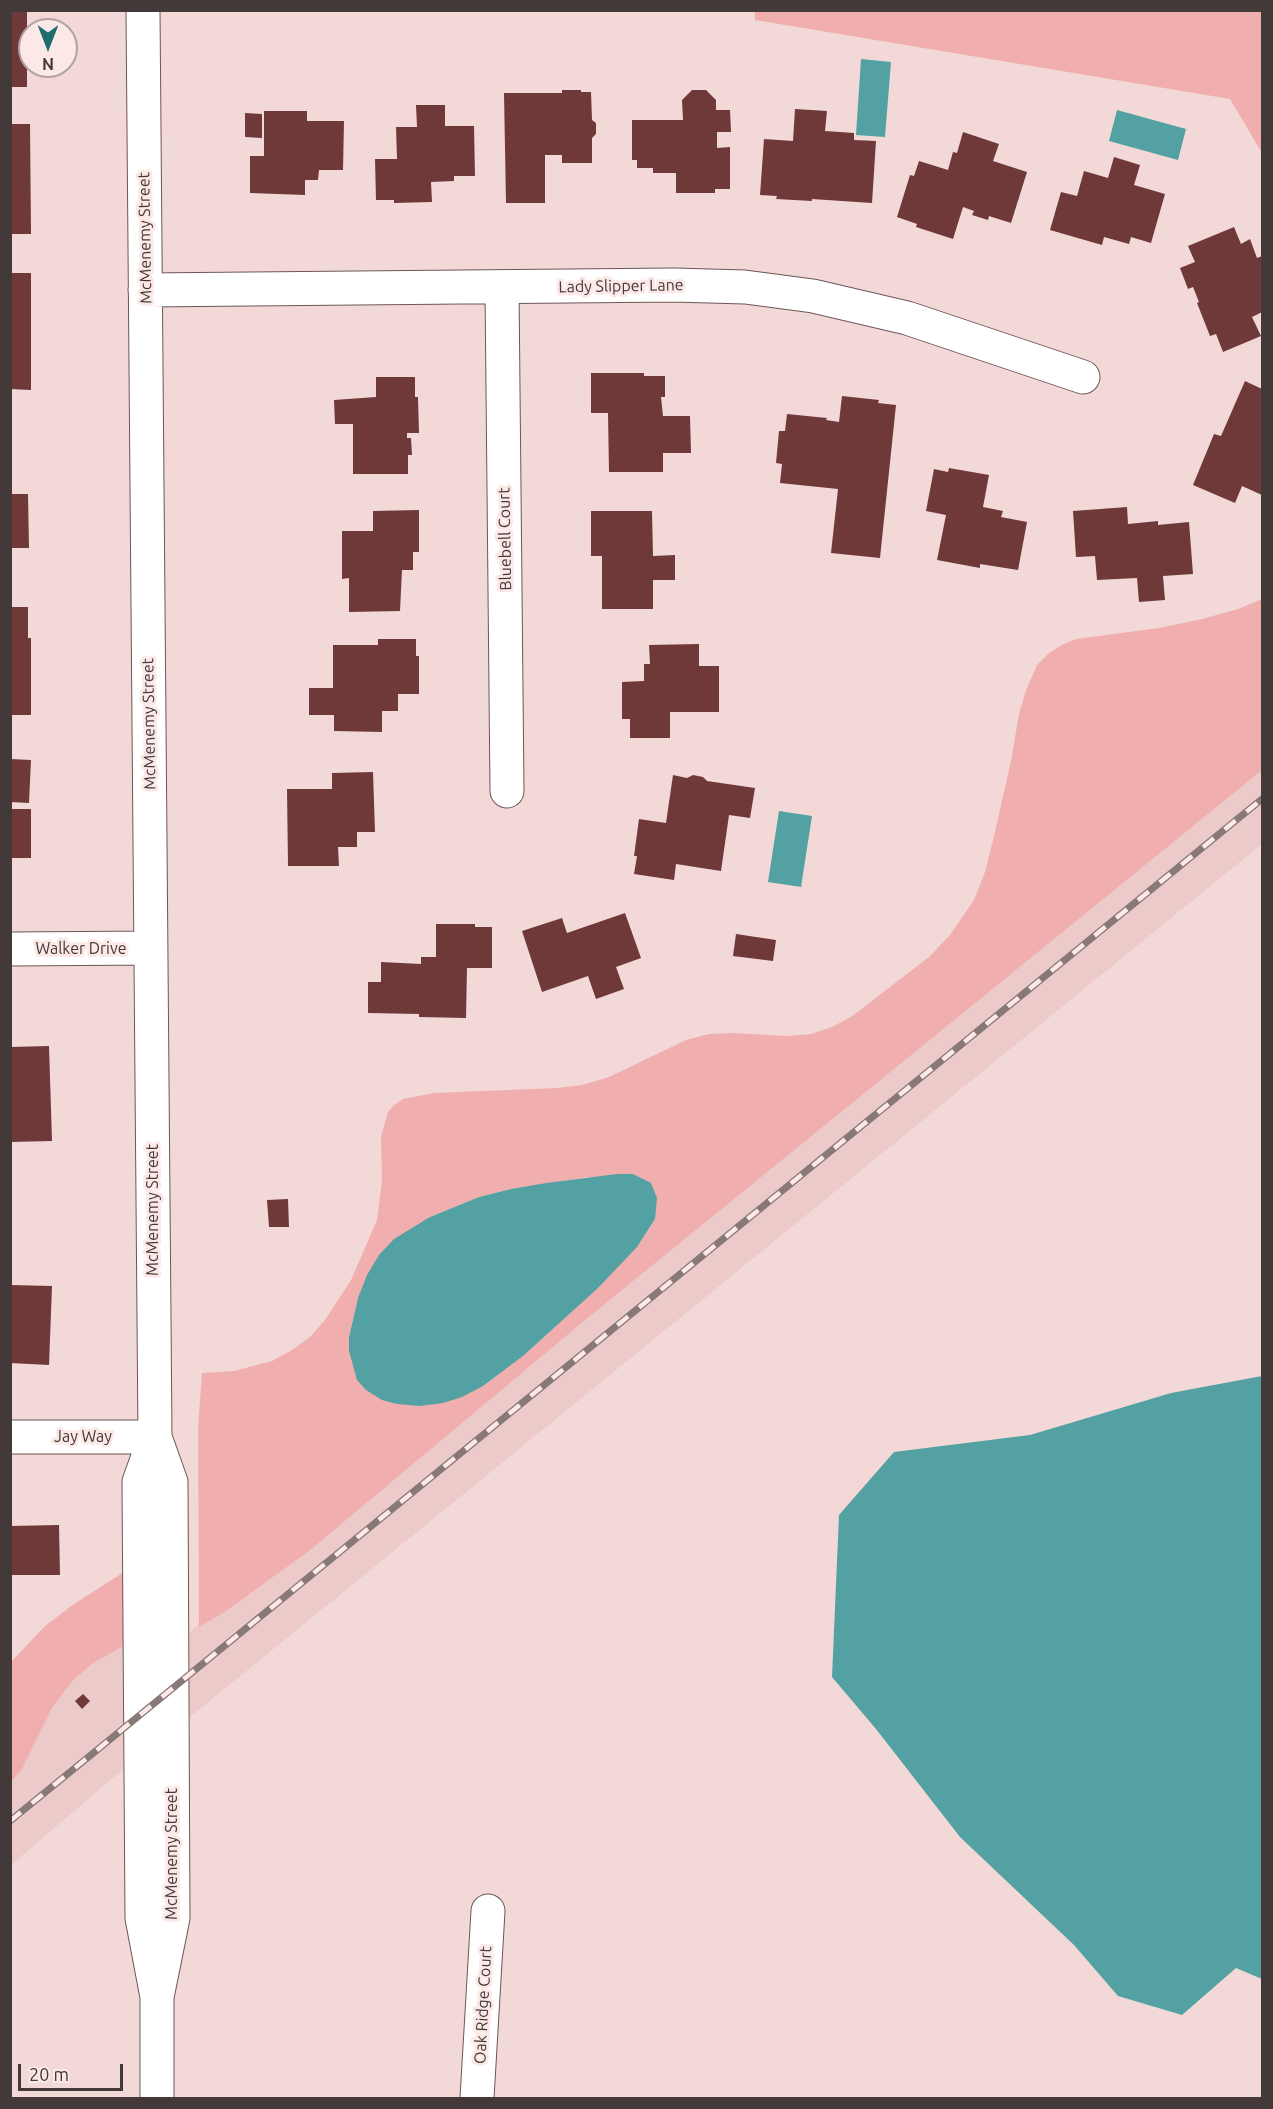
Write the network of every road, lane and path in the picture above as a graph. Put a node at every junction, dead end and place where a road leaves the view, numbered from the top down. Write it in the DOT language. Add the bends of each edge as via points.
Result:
graph roads {
  1 [pos="143,10"];
  2 [pos="502,288"];
  3 [pos="145,290"];
  4 [pos="1083,377"];
  5 [pos="507,791"];
  6 [pos="151,948"];
  7 [pos="10,949"];
  8 [pos="10,1437"];
  9 [pos="155,1437"];
  10 [pos="488,1911"];
  11 [pos="157,2098"];
  12 [pos="477,2098"];
  1 -- 3 [label="street, McMenemy Street"];
  2 -- 3 [label="street, Lady Slipper Lane"];
  2 -- 4 [label="street, Lady Slipper Lane" via="746,287 813,296 907,318"];
  2 -- 5 [label="street, Bluebell Court"];
  3 -- 6 [label="street, McMenemy Street"];
  6 -- 7 [label="street, Walker Drive"];
  6 -- 9 [label="street, McMenemy Street"];
  8 -- 9 [label="street, Jay Way"];
  9 -- 11 [label="street, McMenemy Street" via="140,1493 142,1918 157,1997"];
  10 -- 12 [label="street, Oak Ridge Court"];
}
